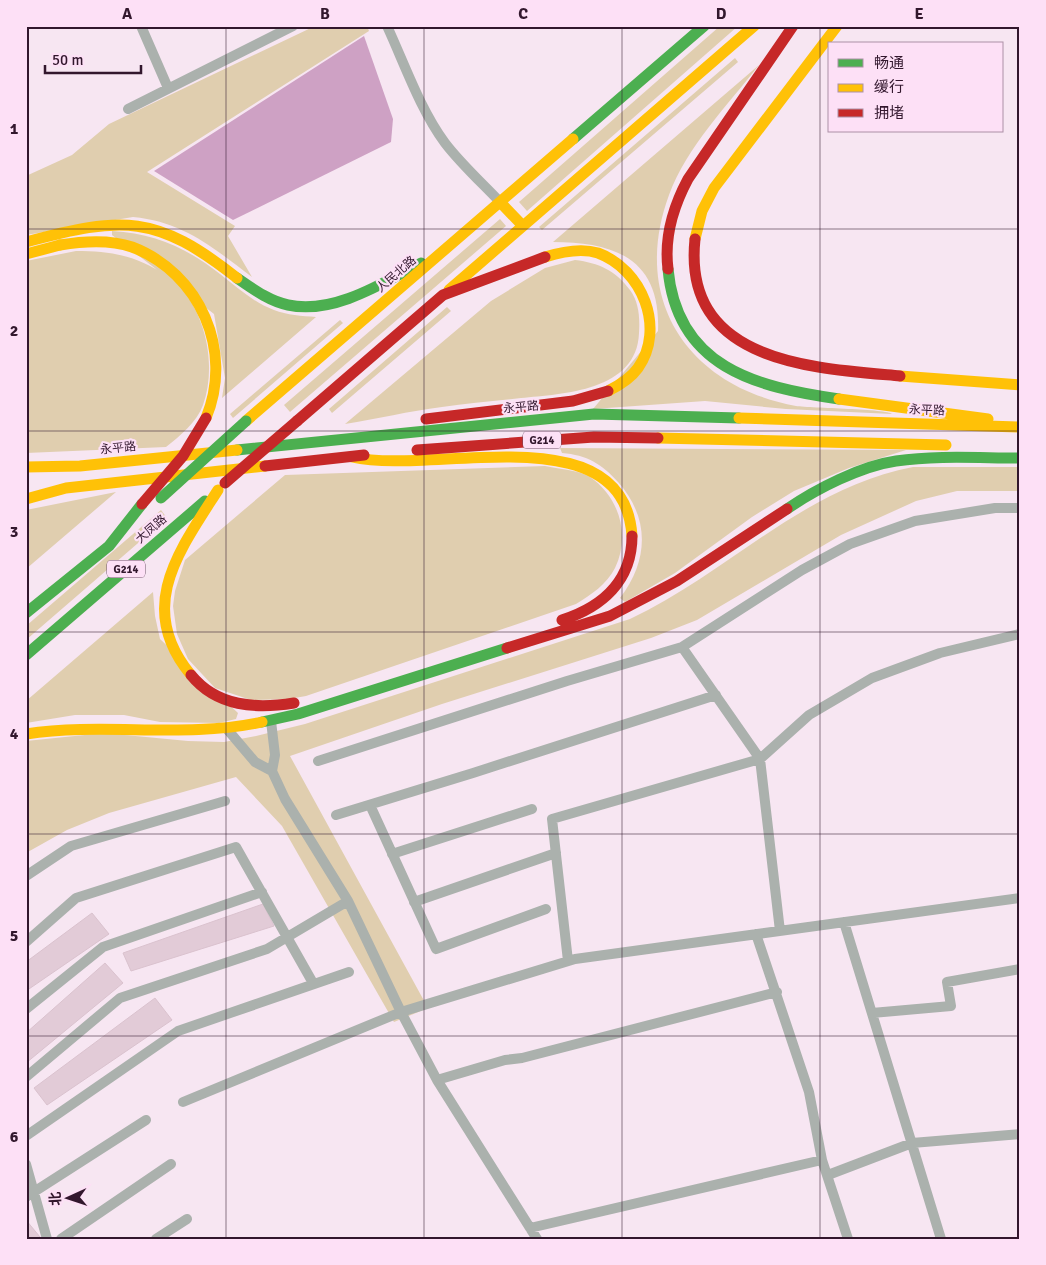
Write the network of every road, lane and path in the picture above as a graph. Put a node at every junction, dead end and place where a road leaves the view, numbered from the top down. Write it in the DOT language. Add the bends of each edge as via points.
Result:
graph roads {
  1 [pos="141,26"];
  2 [pos="293,26"];
  3 [pos="387,26"];
  4 [pos="704,26"];
  5 [pos="754,26"];
  6 [pos="793,26"];
  7 [pos="837,26"];
  8 [pos="168,88"];
  9 [pos="128,109"];
  10 [pos="500,202"];
  11 [pos="523,226"];
  12 [pos="26,242"];
  13 [pos="453,244"];
  14 [pos="26,254"];
  15 [pos="445,294"];
  16 [pos="1020,385"];
  17 [pos="1020,425"];
  18 [pos="367,436"];
  19 [pos="1020,447"];
  20 [pos="352,457"];
  21 [pos="1020,458"];
  22 [pos="80,466"];
  23 [pos="26,467"];
  24 [pos="26,473"];
  25 [pos="221,486"];
  26 [pos="66,488"];
  27 [pos="26,492"];
  28 [pos="26,499"];
  29 [pos="1020,508"];
  30 [pos="108,546"];
  31 [pos="26,613"];
  32 [pos="1020,634"];
  33 [pos="682,647"];
  34 [pos="26,655"];
  35 [pos="716,695"];
  36 [pos="271,721"];
  37 [pos="227,729"];
  38 [pos="26,734"];
  39 [pos="760,759"];
  40 [pos="318,762"];
  41 [pos="272,771"];
  42 [pos="225,801"];
  43 [pos="370,805"];
  44 [pos="532,809"];
  45 [pos="336,814"];
  46 [pos="556,853"];
  47 [pos="392,854"];
  48 [pos="26,876"];
  49 [pos="262,892"];
  50 [pos="1020,898"];
  51 [pos="348,901"];
  52 [pos="414,902"];
  53 [pos="546,910"];
  54 [pos="844,922"];
  55 [pos="780,931"];
  56 [pos="756,934"];
  57 [pos="288,936"];
  58 [pos="26,942"];
  59 [pos="568,961"];
  60 [pos="1020,968"];
  61 [pos="349,972"];
  62 [pos="313,983"];
  63 [pos="777,992"];
  64 [pos="26,1009"];
  65 [pos="401,1012"];
  66 [pos="872,1013"];
  67 [pos="26,1077"];
  68 [pos="437,1080"];
  69 [pos="183,1102"];
  70 [pos="146,1120"];
  71 [pos="1020,1134"];
  72 [pos="26,1136"];
  73 [pos="912,1142"];
  74 [pos="822,1160"];
  75 [pos="26,1164"];
  76 [pos="171,1164"];
  77 [pos="828,1175"];
  78 [pos="30,1195"];
  79 [pos="186,1219"];
  80 [pos="530,1228"];
  81 [pos="46,1239"];
  82 [pos="61,1239"];
  83 [pos="156,1239"];
  84 [pos="537,1239"];
  85 [pos="848,1239"];
  86 [pos="941,1239"];
  1 -- 8 [label="street"];
  2 -- 8 [label="street"];
  3 -- 10 [label="street" via="440,136"];
  4 -- 10 [label="main road, 人民北路"];
  5 -- 11 [label="main road"];
  6 -- 17 [label="main road" via="692,172 673,213 668,238 668,272 675,305 688,331 703,352 718,365 762,385"];
  7 -- 16 [label="main road" via="706,201 694,249 697,280 706,305 719,325 738,341 787,362 912,377"];
  8 -- 9 [label="street"];
  10 -- 11 [label="main road"];
  10 -- 13 [label="main road, 人民北路"];
  11 -- 15 [label="main road"];
  12 -- 13 [label="main road" via="95,226 145,226 167,232 198,248 266,298 310,308 340,302 412,268"];
  13 -- 30 [label="main road, 人民北路, bridge" via="246,421"];
  14 -- 30 [label="main road, bridge" via="60,245 109,242 154,257 187,286 203,310 215,345 214,393 192,445"];
  15 -- 18 [label="main road" via="552,256 572,251 597,252 617,261 639,285 650,316 647,348 638,368 630,376 597,395 417,421"];
  15 -- 25 [label="main road, G214, bridge"];
  17 -- 18 [label="main road, 永平路 / G214" via="594,414"];
  18 -- 22 [label="main road, 永平路 / G214"];
  19 -- 20 [label="main road, G214" via="594,437 463,445"];
  20 -- 25 [label="main road" via="388,462 534,458 587,467 611,483 627,508 632,544 627,568 607,597 568,618 291,704 242,706 218,697 195,681 175,653 165,620 165,591 172,566"];
  20 -- 26 [label="main road, G214"];
  21 -- 36 [label="main road" via="920,458 894,461 864,470 812,494 677,581 610,616"];
  22 -- 23 [label="main road"];
  22 -- 24 [label="main road, 永平路"];
  25 -- 34 [label="main road, 大凤路 / G214"];
  26 -- 27 [label="main road"];
  26 -- 28 [label="main road"];
  29 -- 33 [label="street" via="995,508 915,521 850,544 802,570"];
  30 -- 31 [label="main road, G214"];
  32 -- 39 [label="street" via="940,653 872,678 809,715"];
  33 -- 35 [label="street"];
  33 -- 40 [label="street"];
  35 -- 39 [label="street"];
  35 -- 43 [label="street"];
  36 -- 37 [label="main road"];
  36 -- 41 [label="street" via="275,755"];
  37 -- 38 [label="main road" via="174,731 80,727"];
  37 -- 41 [label="street" via="255,762"];
  39 -- 46 [label="street" via="552,819"];
  39 -- 55 [label="street"];
  41 -- 51 [label="street" via="285,799"];
  42 -- 48 [label="street" via="71,846"];
  43 -- 45 [label="street"];
  43 -- 47 [label="street"];
  44 -- 47 [label="street"];
  46 -- 52 [label="street"];
  46 -- 59 [label="street"];
  47 -- 52 [label="street"];
  49 -- 57 [label="street"];
  49 -- 58 [label="street" via="236,846 76,898"];
  49 -- 64 [label="street" via="103,947"];
  50 -- 54 [label="street"];
  51 -- 57 [label="street"];
  51 -- 65 [label="street"];
  52 -- 53 [label="street" via="436,949"];
  54 -- 55 [label="street"];
  54 -- 66 [label="street"];
  55 -- 56 [label="street"];
  56 -- 59 [label="street"];
  56 -- 63 [label="street"];
  57 -- 62 [label="street"];
  57 -- 67 [label="street" via="267,949 120,998"];
  59 -- 65 [label="street"];
  60 -- 66 [label="street" via="947,982 951,1006"];
  61 -- 62 [label="street"];
  62 -- 72 [label="street" via="178,1031"];
  63 -- 68 [label="street"];
  63 -- 74 [label="street" via="809,1092"];
  65 -- 68 [label="street"];
  65 -- 69 [label="street"];
  66 -- 73 [label="street"];
  68 -- 80 [label="street"];
  70 -- 78 [label="street"];
  71 -- 73 [label="street"];
  73 -- 77 [label="street"];
  73 -- 86 [label="street"];
  74 -- 77 [label="street"];
  74 -- 80 [label="street"];
  75 -- 78 [label="street"];
  76 -- 82 [label="street"];
  77 -- 85 [label="street"];
  78 -- 81 [label="street"];
  79 -- 83 [label="street"];
  80 -- 84 [label="street"];
}
